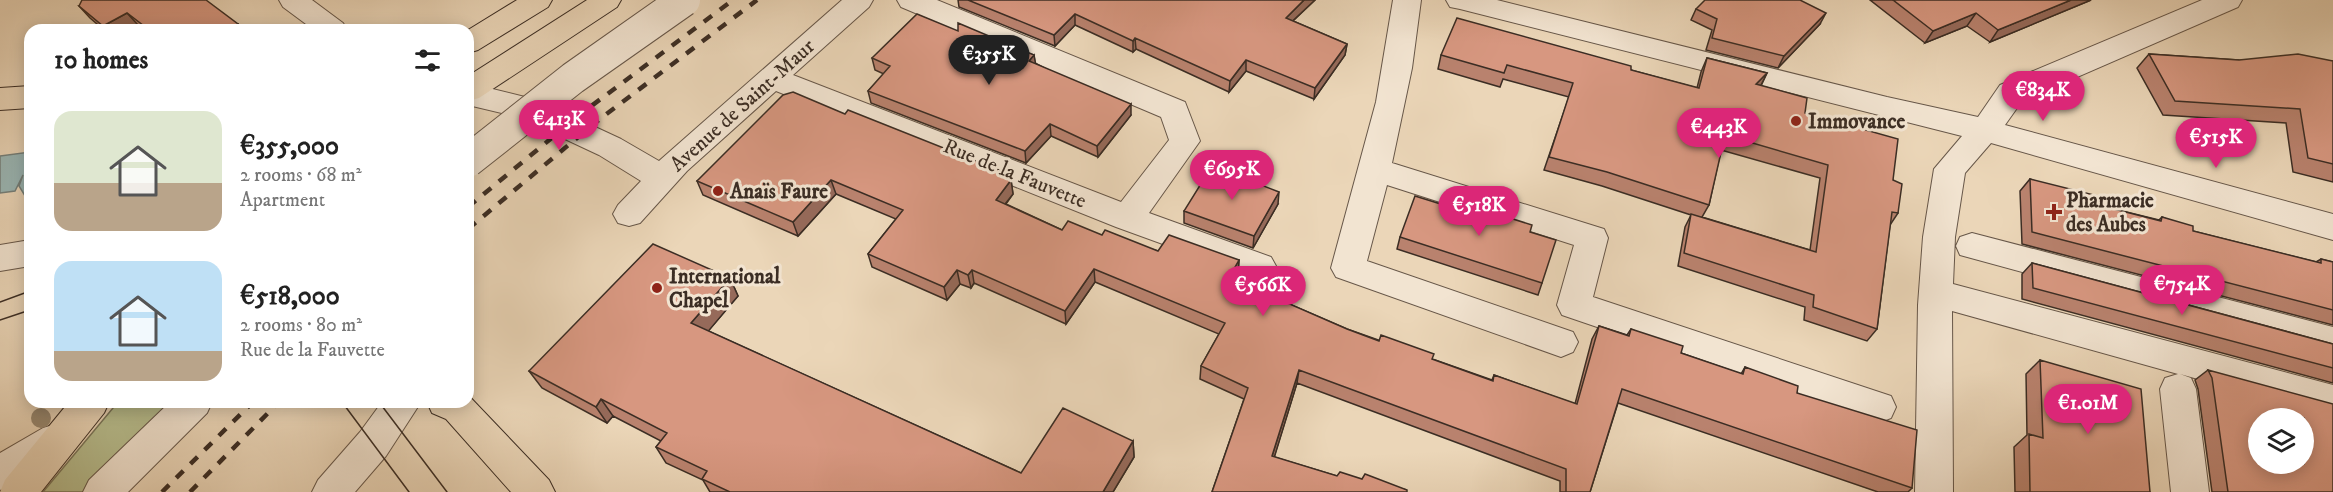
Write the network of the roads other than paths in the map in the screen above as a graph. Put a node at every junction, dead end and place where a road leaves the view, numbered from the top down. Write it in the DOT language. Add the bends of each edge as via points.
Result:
graph roads {
  1 [pos="293,0"];
  2 [pos="538,0"];
  3 [pos="607,0"];
  4 [pos="684,0"];
  5 [pos="859,0"];
  6 [pos="911,0"];
  7 [pos="1407,0"];
  8 [pos="1460,0"];
  9 [pos="2228,0"];
  10 [pos="2185,7"];
  11 [pos="325,24"];
  12 [pos="474,39"];
  13 [pos="772,78"];
  14 [pos="474,88"];
  15 [pos="474,94"];
  16 [pos="1985,130"];
  17 [pos="474,156"];
  18 [pos="1375,169"];
  19 [pos="662,178"];
  20 [pos="629,214"];
  21 [pos="1127,218"];
  22 [pos="2333,227"];
  23 [pos="1972,246"];
  24 [pos="1259,266"];
  25 [pos="1935,293"];
  26 [pos="1561,342"];
  27 [pos="2333,342"];
  28 [pos="2178,389"];
  29 [pos="2333,402"];
  30 [pos="1878,406"];
  31 [pos="86,408"];
  32 [pos="188,408"];
  33 [pos="399,408"];
  34 [pos="458,408"];
  35 [pos="67,432"];
  36 [pos="0,473"];
  37 [pos="18,492"];
  38 [pos="102,492"];
  39 [pos="331,492"];
  40 [pos="536,492"];
  41 [pos="1934,492"];
  42 [pos="2190,492"];
  1 -- 11 [label="street"];
  2 -- 12 [label="main road"];
  3 -- 14 [label="main road"];
  4 -- 17 [label="street, bridge" via="573,78"];
  5 -- 13 [label="street, Avenue de Saint-Maur"];
  6 -- 21 [label="street" via="1174,110 1185,141"];
  7 -- 18 [label="street" via="1403,43"];
  8 -- 16 [label="street"];
  9 -- 10 [label="street"];
  10 -- 16 [label="street" via="2011,93"];
  13 -- 19 [label="street, Avenue de Saint-Maur"];
  13 -- 21 [label="street, Rue de la Fauvette"];
  15 -- 19 [label="street" via="526,108 610,147"];
  16 -- 22 [label="street"];
  16 -- 25 [label="street" via="1950,169"];
  18 -- 26 [label="street" via="1348,268"];
  18 -- 30 [label="street" via="1593,238 1574,305"];
  19 -- 20 [label="street, Avenue de Saint-Maur"];
  21 -- 24 [label="street, Rue de la Fauvette"];
  23 -- 27 [label="street"];
  25 -- 29 [label="street"];
  25 -- 41 [label="street"];
  28 -- 42 [label="street"];
  31 -- 35 [label="main road"];
  32 -- 38 [label="street"];
  33 -- 39 [label="street"];
  34 -- 40 [label="main road"];
  35 -- 36 [label="street" via="50,446"];
  35 -- 37 [label="main road"];
}
